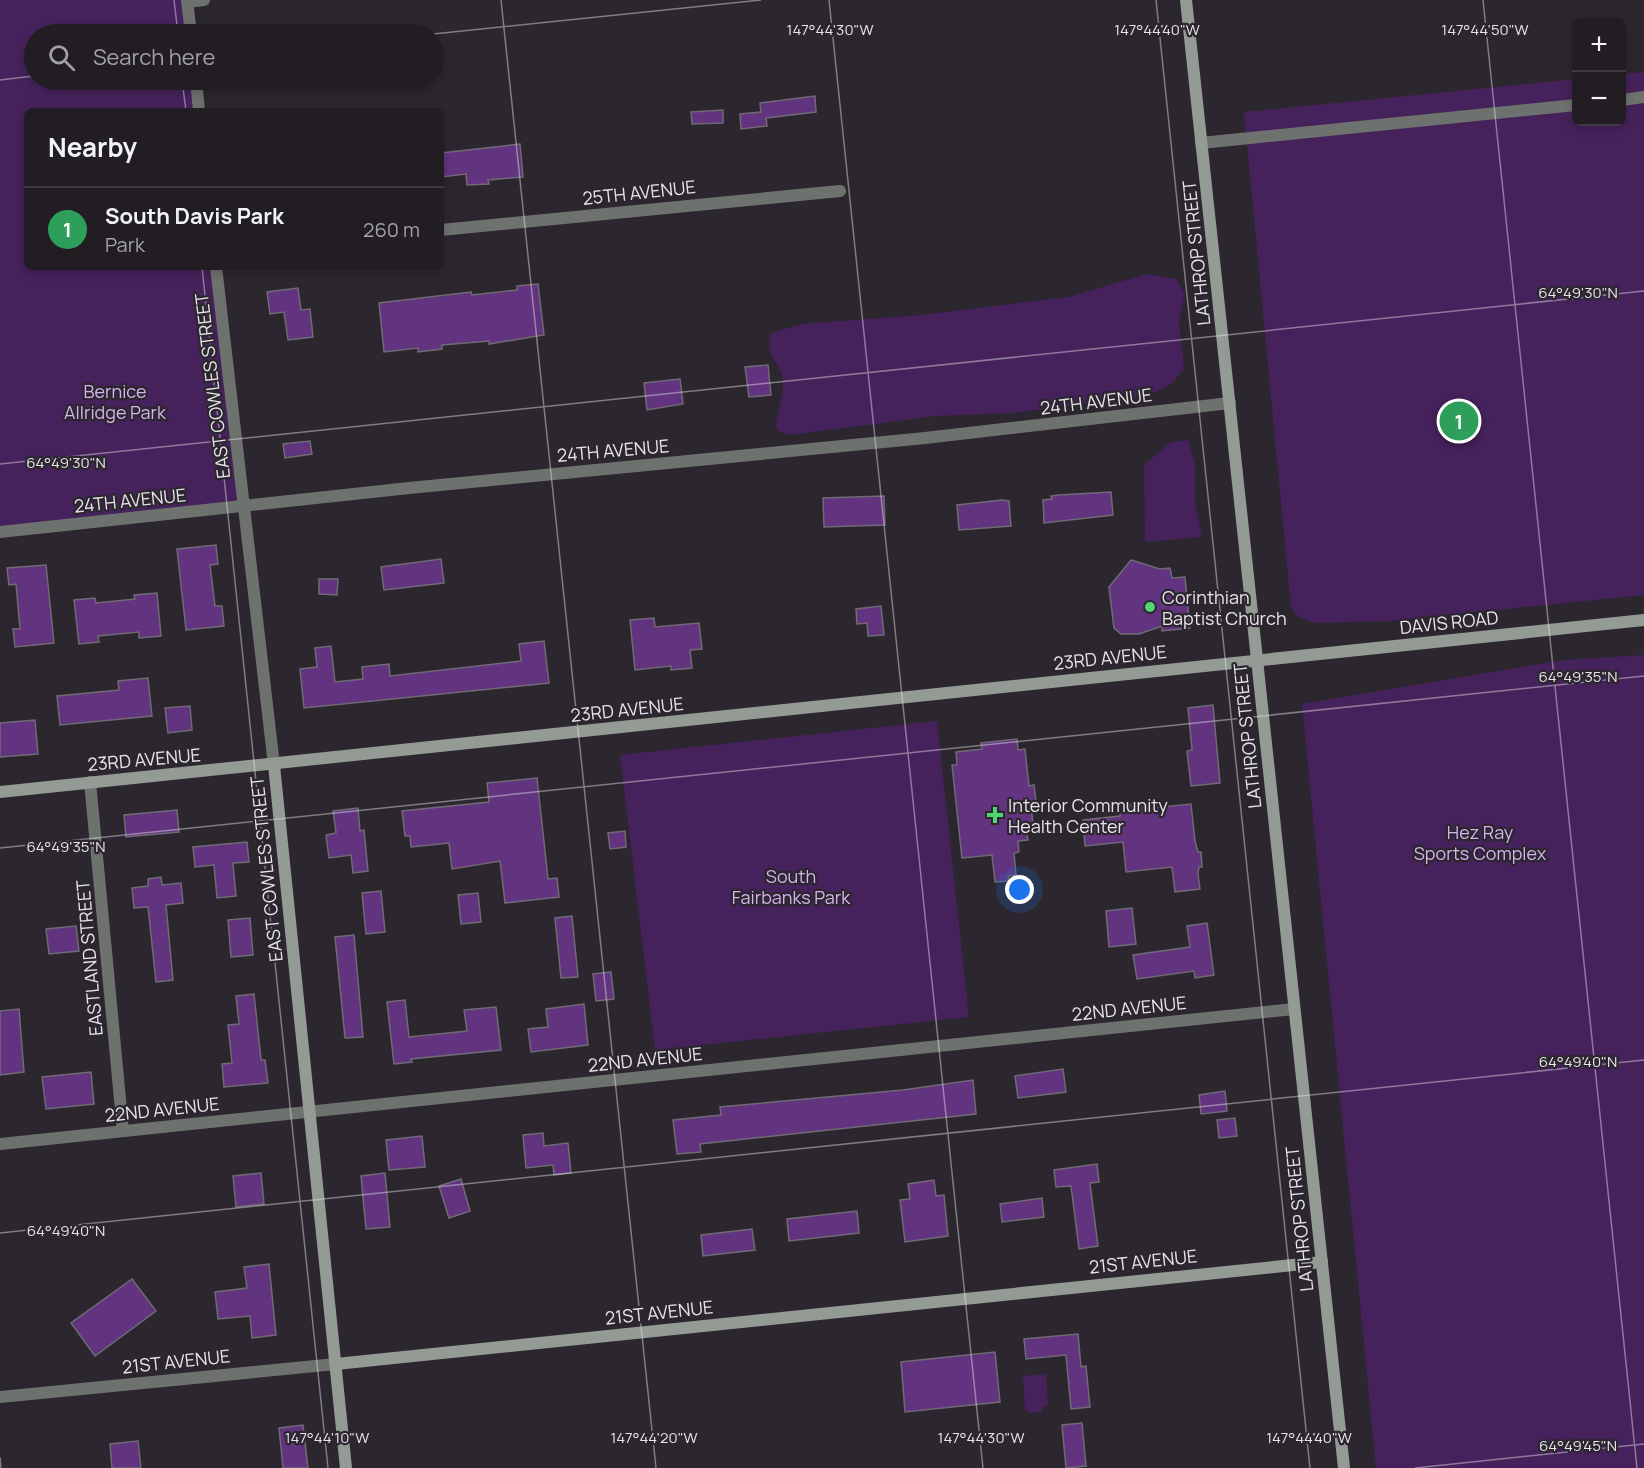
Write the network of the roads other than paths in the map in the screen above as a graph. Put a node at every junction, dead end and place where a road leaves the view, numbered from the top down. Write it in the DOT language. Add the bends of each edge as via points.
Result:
graph roads {
  1 [pos="204,0"];
  2 [pos="1186,0"];
  3 [pos="187,1"];
  4 [pos="190,24"];
  5 [pos="197,90"];
  6 [pos="1644,97"];
  7 [pos="1626,99"];
  8 [pos="1572,105"];
  9 [pos="199,108"];
  10 [pos="1201,143"];
  11 [pos="840,190"];
  12 [pos="444,230"];
  13 [pos="216,270"];
  14 [pos="1230,403"];
  15 [pos="243,506"];
  16 [pos="0,532"];
  17 [pos="1644,620"];
  18 [pos="1258,661"];
  19 [pos="274,765"];
  20 [pos="90,782"];
  21 [pos="0,792"];
  22 [pos="1294,1009"];
  23 [pos="309,1112"];
  24 [pos="123,1131"];
  25 [pos="0,1144"];
  26 [pos="1322,1262"];
  27 [pos="336,1364"];
  28 [pos="0,1397"];
  29 [pos="346,1468"];
  30 [pos="1344,1468"];
  1 -- 3 [label="street"];
  2 -- 10 [label="street, LATHROP STREET"];
  3 -- 4 [label="street"];
  5 -- 9 [label="street"];
  6 -- 7 [label="street"];
  8 -- 10 [label="street"];
  10 -- 14 [label="street, LATHROP STREET"];
  11 -- 12 [label="street, 25TH AVENUE"];
  13 -- 15 [label="street, EAST COWLES STREET"];
  14 -- 15 [label="street, 24TH AVENUE" via="926,438"];
  14 -- 18 [label="street, LATHROP STREET"];
  15 -- 16 [label="street, 24TH AVENUE"];
  15 -- 19 [label="street, EAST COWLES STREET"];
  17 -- 18 [label="street, DAVIS ROAD"];
  18 -- 19 [label="street, 23RD AVENUE"];
  18 -- 22 [label="street, LATHROP STREET"];
  19 -- 20 [label="street, 23RD AVENUE"];
  19 -- 23 [label="street, EAST COWLES STREET"];
  20 -- 21 [label="street, 23RD AVENUE"];
  20 -- 24 [label="street, EASTLAND STREET"];
  22 -- 23 [label="street, 22ND AVENUE"];
  22 -- 26 [label="street, LATHROP STREET"];
  23 -- 24 [label="street, 22ND AVENUE"];
  23 -- 27 [label="street, EAST COWLES STREET"];
  24 -- 25 [label="street, 22ND AVENUE"];
  26 -- 27 [label="street, 21ST AVENUE"];
  26 -- 30 [label="street, LATHROP STREET"];
  27 -- 28 [label="street, 21ST AVENUE"];
  27 -- 29 [label="street, EAST COWLES STREET"];
}
